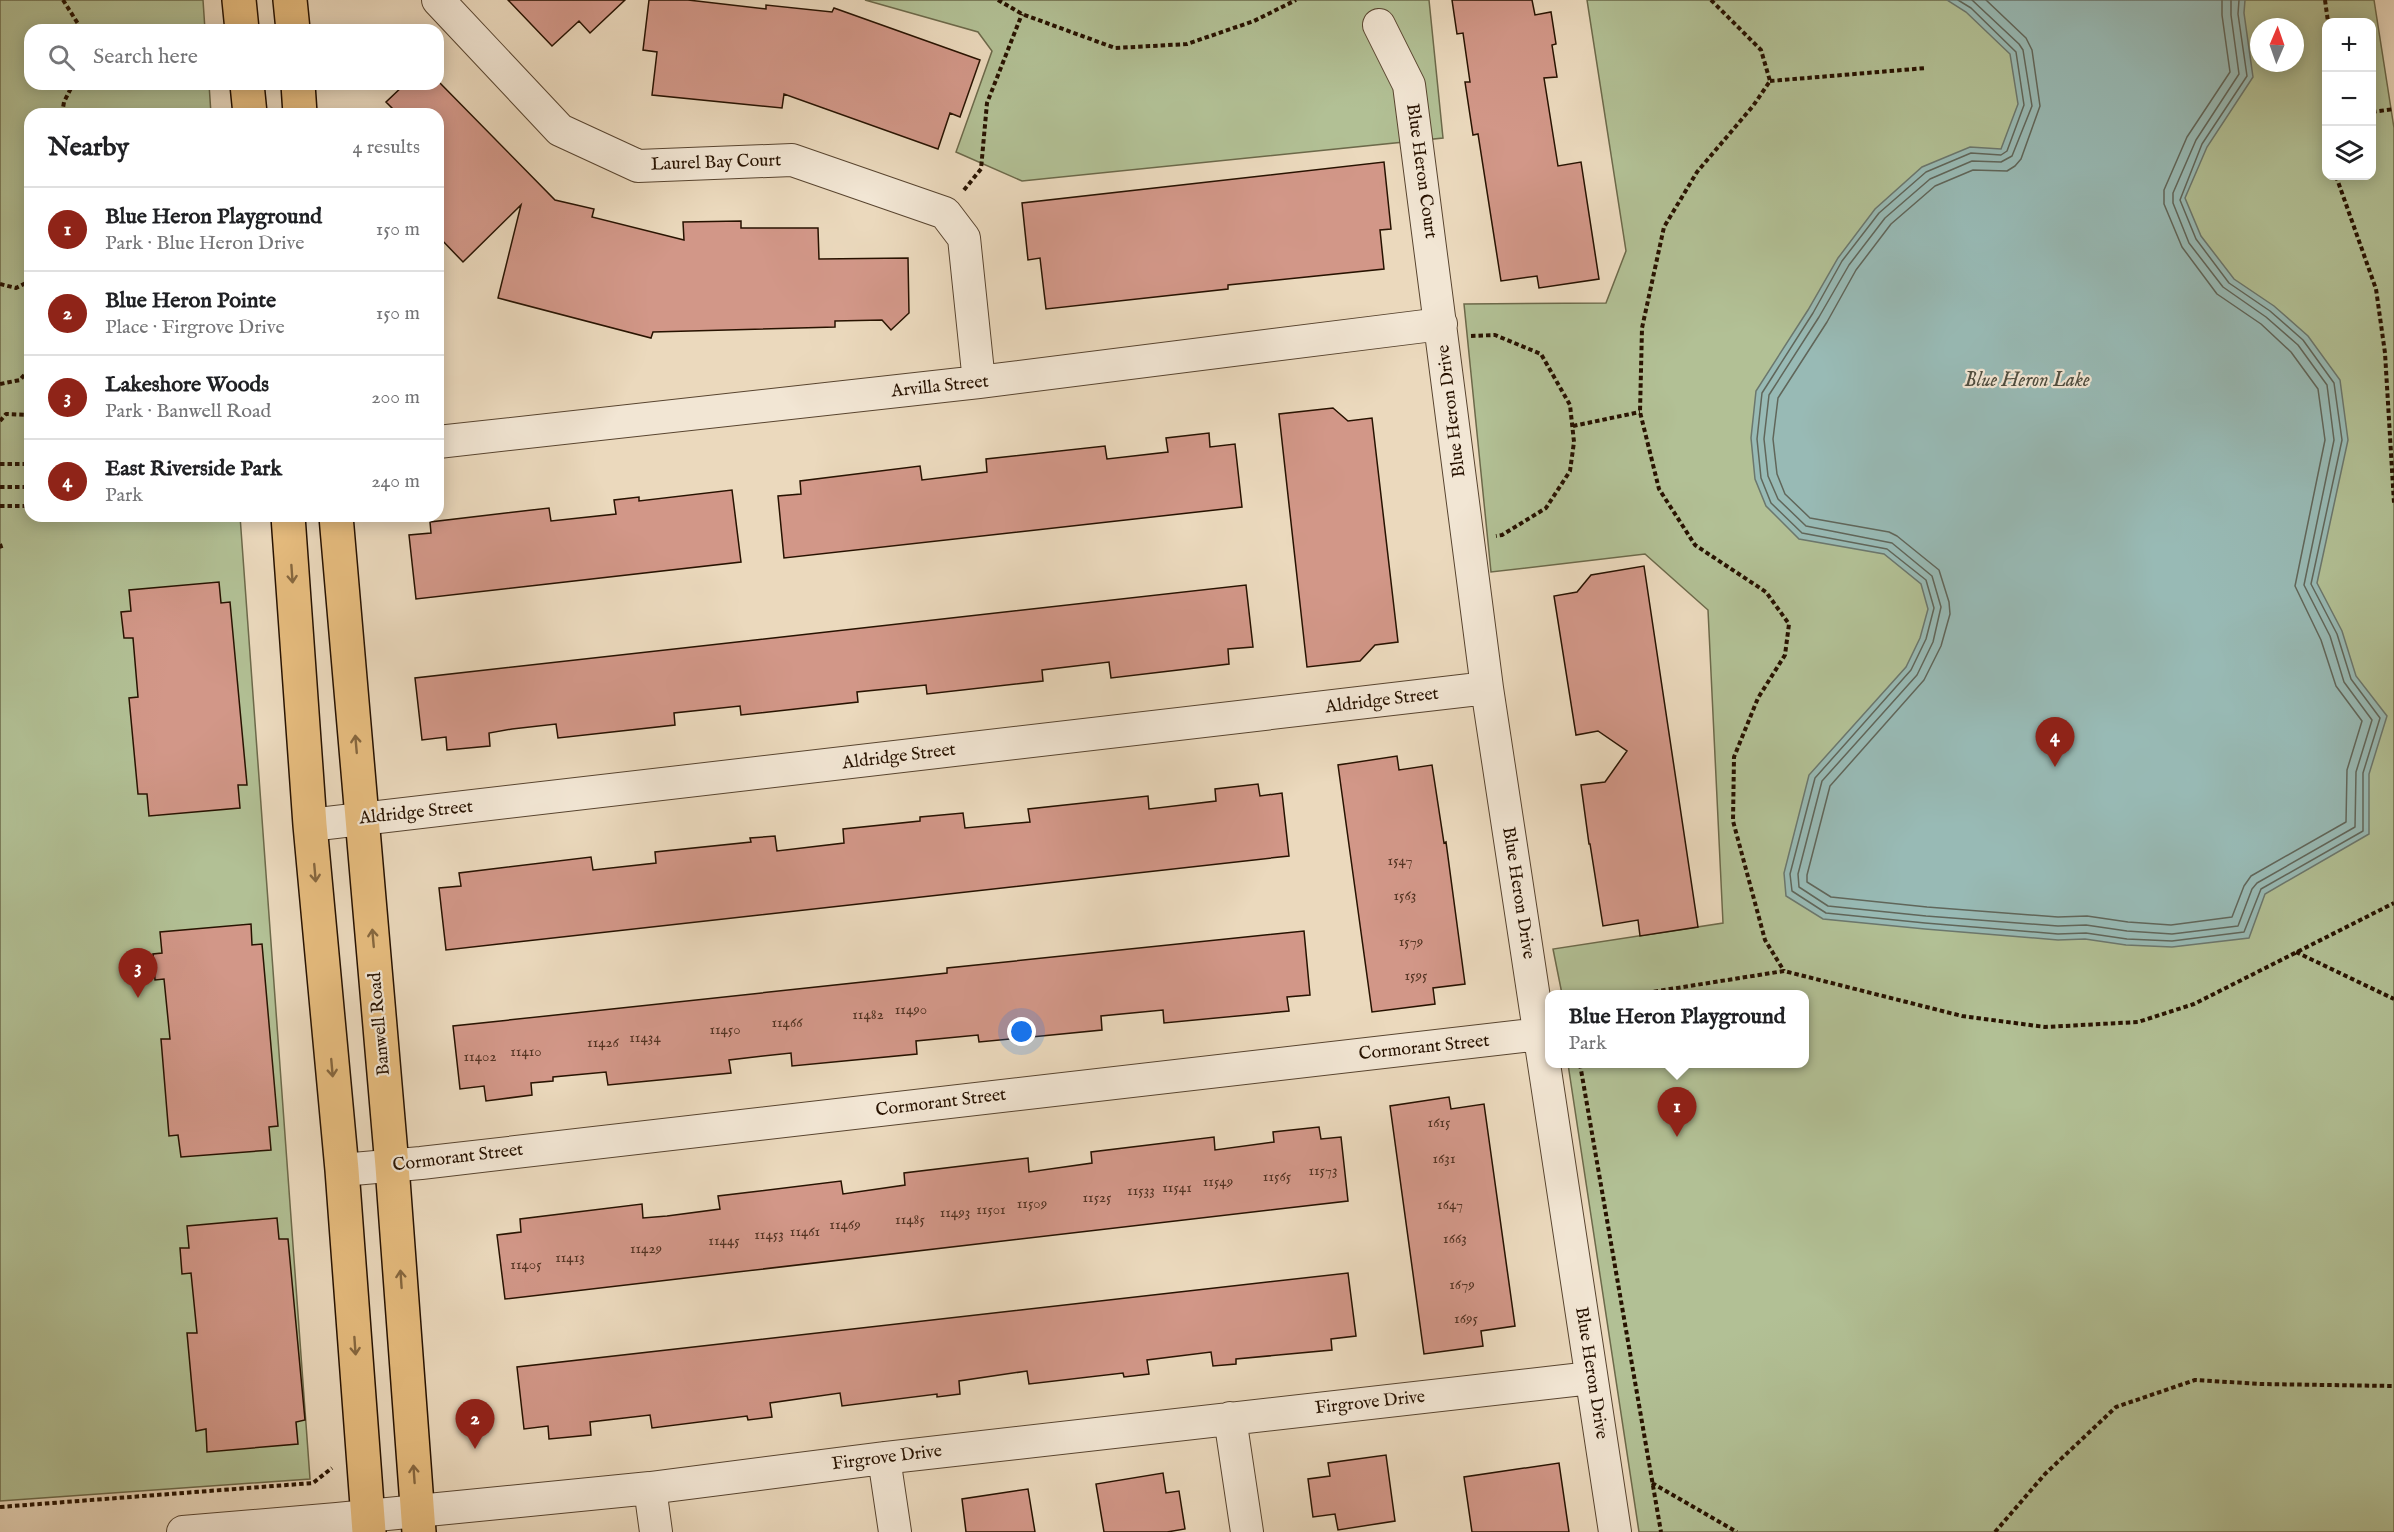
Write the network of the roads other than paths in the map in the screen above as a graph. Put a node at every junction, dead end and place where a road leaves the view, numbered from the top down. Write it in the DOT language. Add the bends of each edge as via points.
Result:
graph roads {
  1 [pos="239,0"];
  2 [pos="290,0"];
  3 [pos="438,0"];
  4 [pos="241,24"];
  5 [pos="292,24"];
  6 [pos="1379,26"];
  7 [pos="248,90"];
  8 [pos="298,90"];
  9 [pos="249,108"];
  10 [pos="300,108"];
  11 [pos="1442,331"];
  12 [pos="979,382"];
  13 [pos="444,441"];
  14 [pos="288,522"];
  15 [pos="337,522"];
  16 [pos="1487,688"];
  17 [pos="363,819"];
  18 [pos="310,825"];
  19 [pos="1540,1034"];
  20 [pos="1545,1068"];
  21 [pos="1545,1068"];
  22 [pos="392,1166"];
  23 [pos="342,1170"];
  24 [pos="1591,1378"];
  25 [pos="1230,1418"];
  26 [pos="884,1458"];
  27 [pos="650,1488"];
  28 [pos="418,1522"];
  29 [pos="368,1524"];
  30 [pos="183,1532"];
  31 [pos="656,1532"];
  32 [pos="895,1532"];
  33 [pos="1247,1532"];
  34 [pos="1615,1532"];
  1 -- 4 [label="main road"];
  2 -- 5 [label="main road"];
  3 -- 12 [label="street, Laurel Bay Court" via="560,130 638,166 792,160 945,213 964,238"];
  6 -- 11 [label="street, Blue Heron Court" via="1409,85"];
  7 -- 9 [label="main road"];
  8 -- 10 [label="main road"];
  11 -- 12 [label="street, Arvilla Street"];
  11 -- 16 [label="street, Blue Heron Drive"];
  12 -- 13 [label="street, Arvilla Street"];
  14 -- 18 [label="main road, one-way"];
  17 -- 15 [label="main road, Banwell Road, one-way"];
  16 -- 17 [label="street, Aldridge Street"];
  16 -- 19 [label="street, Blue Heron Drive"];
  17 -- 18 [label="street, Aldridge Street"];
  22 -- 17 [label="main road, Banwell Road, one-way"];
  18 -- 23 [label="main road, one-way"];
  19 -- 21 [label="street, Blue Heron Drive"];
  19 -- 22 [label="street, Cormorant Street"];
  20 -- 24 [label="street, Blue Heron Drive"];
  22 -- 23 [label="street, Cormorant Street"];
  28 -- 22 [label="main road, Banwell Road, one-way"];
  23 -- 29 [label="main road, one-way"];
  24 -- 25 [label="street, Firgrove Drive"];
  24 -- 34 [label="street, Blue Heron Drive"];
  25 -- 26 [label="street, Firgrove Drive"];
  25 -- 33 [label="street"];
  26 -- 27 [label="street, Firgrove Drive"];
  26 -- 32 [label="street"];
  27 -- 28 [label="street, Firgrove Drive"];
  27 -- 31 [label="street"];
  28 -- 29 [label="street, Firgrove Drive"];
  29 -- 30 [label="street, Firgrove Drive"];
}
